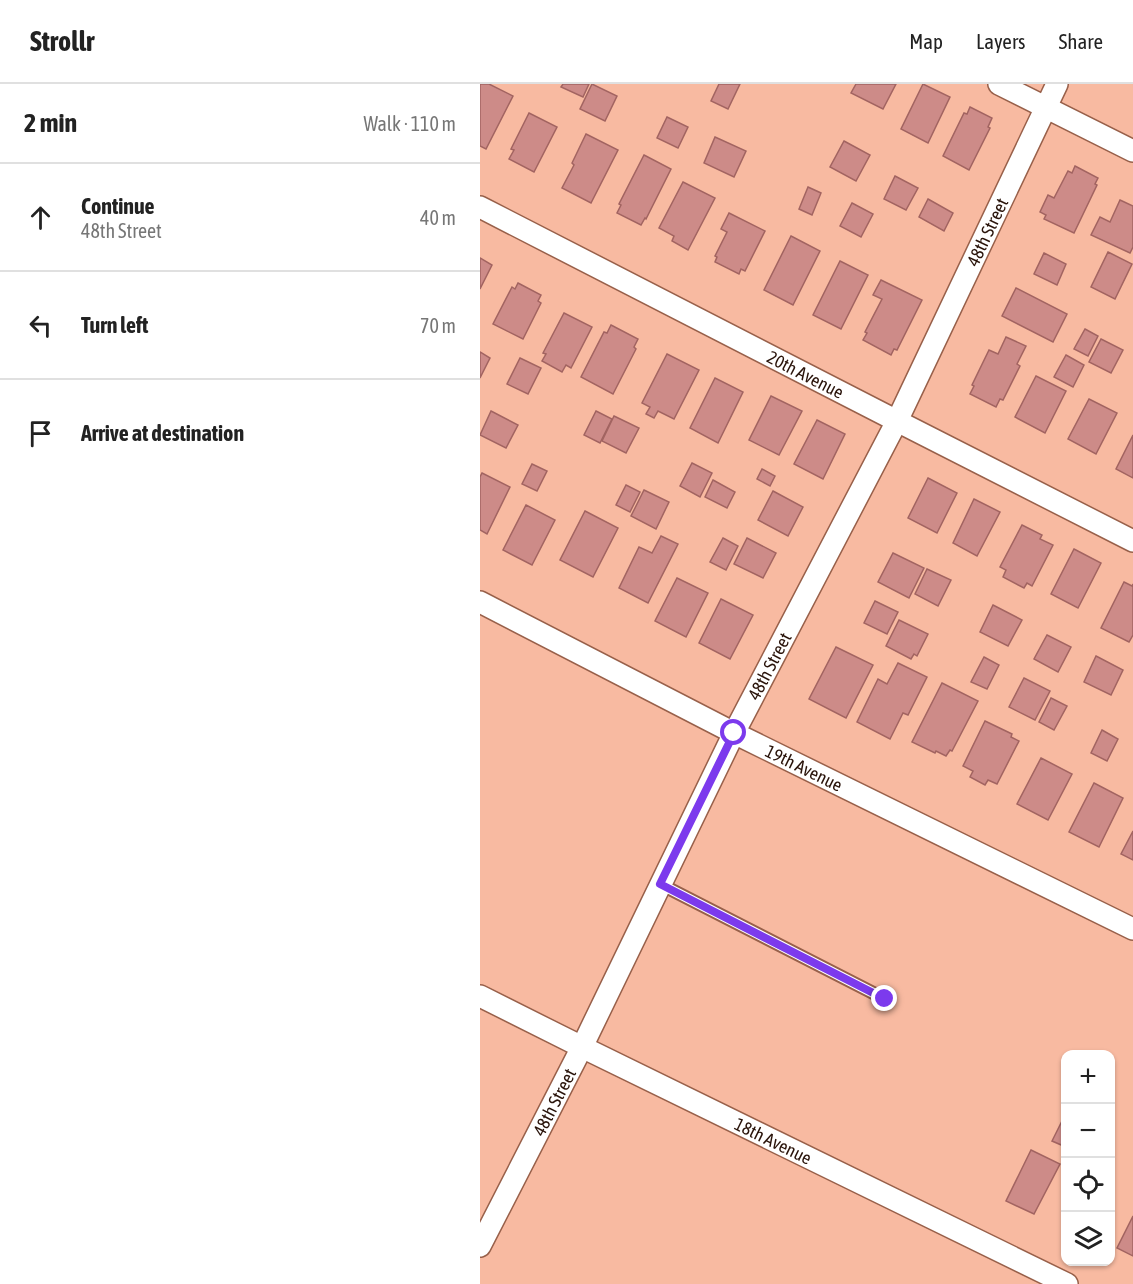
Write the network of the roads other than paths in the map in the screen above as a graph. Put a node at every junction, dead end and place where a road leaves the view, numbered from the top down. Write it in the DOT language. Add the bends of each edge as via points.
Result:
graph roads {
  1 [pos="999,84"];
  2 [pos="1057,84"];
  3 [pos="1046,107"];
  4 [pos="1133,151"];
  5 [pos="480,207"];
  6 [pos="897,421"];
  7 [pos="1133,540"];
  8 [pos="480,602"];
  9 [pos="734,733"];
  10 [pos="660,884"];
  11 [pos="1133,928"];
  12 [pos="480,996"];
  13 [pos="885,999"];
  14 [pos="582,1047"];
  15 [pos="480,1246"];
  16 [pos="1067,1284"];
  1 -- 3 [label="street"];
  2 -- 3 [label="street, 48th Street"];
  3 -- 4 [label="street"];
  3 -- 6 [label="street, 48th Street"];
  5 -- 6 [label="street, 20th Avenue"];
  6 -- 7 [label="street, 20th Avenue"];
  6 -- 9 [label="street, 48th Street"];
  8 -- 9 [label="street, 19th Avenue"];
  9 -- 10 [label="street, 48th Street"];
  9 -- 11 [label="street, 19th Avenue"];
  10 -- 13 [label="lane"];
  10 -- 14 [label="street, 48th Street"];
  12 -- 14 [label="street, 18th Avenue"];
  14 -- 15 [label="street, 48th Street"];
  14 -- 16 [label="street, 18th Avenue"];
}
